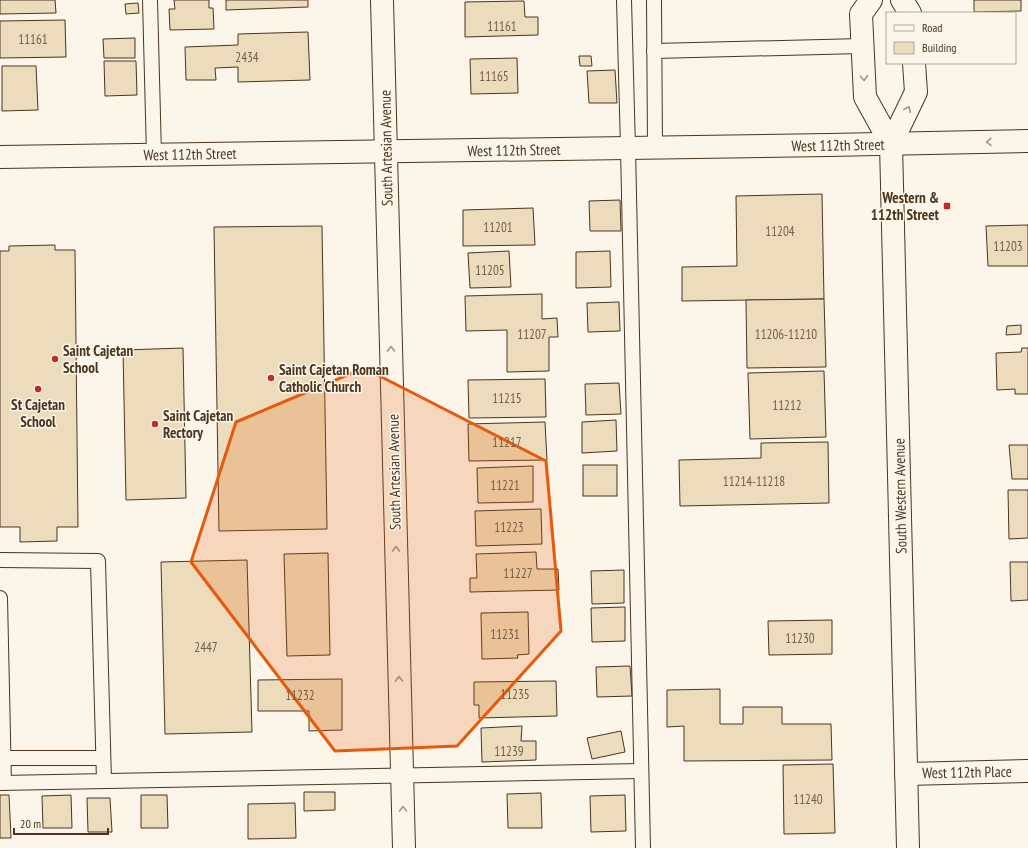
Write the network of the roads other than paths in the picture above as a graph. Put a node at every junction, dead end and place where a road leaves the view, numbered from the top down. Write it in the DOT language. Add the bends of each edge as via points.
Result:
graph roads {
  1 [pos="150,0"];
  2 [pos="382,0"];
  3 [pos="624,0"];
  4 [pos="654,0"];
  5 [pos="871,0"];
  6 [pos="902,0"];
  7 [pos="909,12"];
  8 [pos="862,46"];
  9 [pos="654,51"];
  10 [pos="914,64"];
  11 [pos="1028,141"];
  12 [pos="891,144"];
  13 [pos="655,147"];
  14 [pos="628,148"];
  15 [pos="385,152"];
  16 [pos="154,155"];
  17 [pos="0,157"];
  18 [pos="0,560"];
  19 [pos="0,598"];
  20 [pos="3,758"];
  21 [pos="103,758"];
  22 [pos="641,771"];
  23 [pos="1028,771"];
  24 [pos="906,774"];
  25 [pos="402,775"];
  26 [pos="104,781"];
  27 [pos="2,783"];
  28 [pos="404,848"];
  29 [pos="643,848"];
  30 [pos="908,848"];
  1 -- 16 [label="lane"];
  2 -- 15 [label="street, South Artesian Avenue"];
  3 -- 14 [label="lane"];
  4 -- 9 [label="lane"];
  5 -- 8 [label="street, South Western Avenue" via="861,14"];
  6 -- 7 [label="street"];
  8 -- 9 [label="lane"];
  8 -- 12 [label="street, South Western Avenue, one-way" via="865,97"];
  9 -- 13 [label="lane"];
  12 -- 10 [label="street, South Western Avenue, one-way" via="916,92"];
  11 -- 12 [label="street, West 112th Street, one-way"];
  12 -- 13 [label="street, West 112th Street"];
  12 -- 24 [label="street, South Western Avenue"];
  13 -- 14 [label="street, West 112th Street"];
  14 -- 15 [label="street, West 112th Street"];
  14 -- 22 [label="lane"];
  15 -- 16 [label="street, West 112th Street"];
  25 -- 15 [label="street, South Artesian Avenue, one-way"];
  16 -- 17 [label="street, West 112th Street"];
  18 -- 21 [label="lane" via="98,561"];
  19 -- 20 [label="lane"];
  20 -- 21 [label="lane"];
  20 -- 27 [label="lane"];
  21 -- 26 [label="lane"];
  22 -- 25 [label="lane"];
  22 -- 29 [label="lane"];
  23 -- 24 [label="street, West 112th Place"];
  24 -- 30 [label="street, South Western Avenue"];
  25 -- 26 [label="lane"];
  28 -- 25 [label="street, South Artesian Avenue, one-way"];
  26 -- 27 [label="lane"];
}
